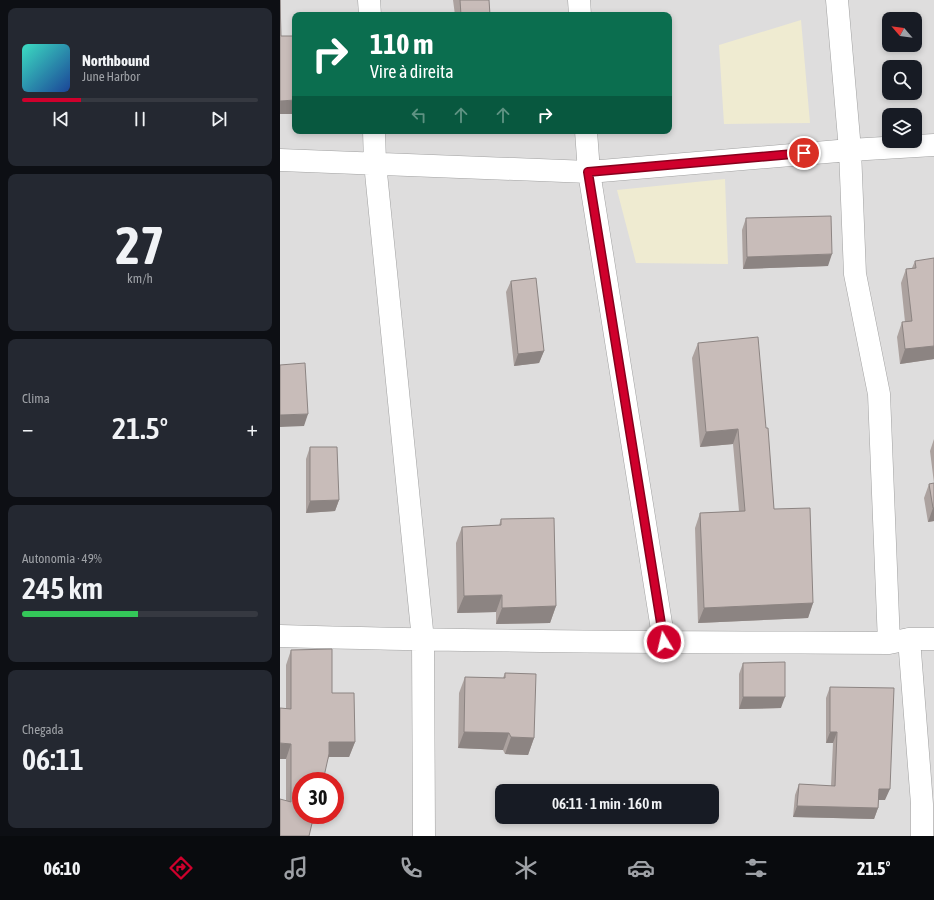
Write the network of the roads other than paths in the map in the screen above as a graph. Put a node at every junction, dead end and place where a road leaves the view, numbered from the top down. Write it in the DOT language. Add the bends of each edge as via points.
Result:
graph roads {
  1 [pos="369,0"];
  2 [pos="579,0"];
  3 [pos="837,0"];
  4 [pos="370,12"];
  5 [pos="580,12"];
  6 [pos="374,134"];
  7 [pos="586,134"];
  8 [pos="934,145"];
  9 [pos="850,150"];
  10 [pos="280,160"];
  11 [pos="375,163"];
  12 [pos="588,172"];
  13 [pos="280,636"];
  14 [pos="934,639"];
  15 [pos="423,640"];
  16 [pos="899,641"];
  17 [pos="664,642"];
  18 [pos="424,836"];
  19 [pos="922,836"];
  1 -- 4 [label="street"];
  2 -- 5 [label="street"];
  3 -- 9 [label="street"];
  6 -- 11 [label="street"];
  7 -- 12 [label="street"];
  8 -- 9 [label="street"];
  9 -- 12 [label="street"];
  9 -- 16 [label="street" via="854,274 879,394"];
  10 -- 11 [label="street"];
  11 -- 12 [label="street"];
  11 -- 15 [label="street"];
  12 -- 17 [label="street"];
  13 -- 15 [label="street"];
  14 -- 16 [label="street"];
  15 -- 17 [label="street"];
  15 -- 18 [label="street"];
  16 -- 17 [label="street"];
  16 -- 19 [label="street" via="922,804"];
}
